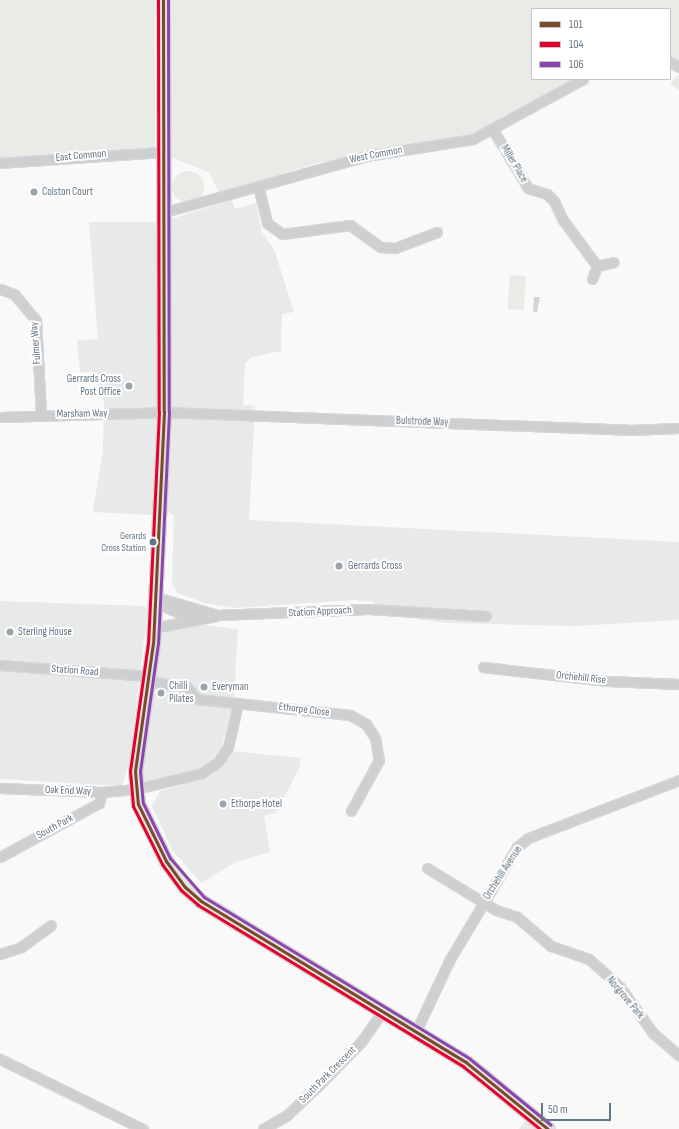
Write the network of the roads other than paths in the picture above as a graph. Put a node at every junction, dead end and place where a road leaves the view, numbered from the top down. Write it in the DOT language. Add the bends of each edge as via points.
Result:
graph roads {
  1 [pos="163,0"];
  2 [pos="581,80"];
  3 [pos="493,130"];
  4 [pos="162,152"];
  5 [pos="0,163"];
  6 [pos="258,186"];
  7 [pos="161,213"];
  8 [pos="437,232"];
  9 [pos="614,262"];
  10 [pos="597,266"];
  11 [pos="592,279"];
  12 [pos="0,289"];
  13 [pos="164,412"];
  14 [pos="41,415"];
  15 [pos="0,417"];
  16 [pos="679,428"];
  17 [pos="156,600"];
  18 [pos="217,615"];
  19 [pos="486,616"];
  20 [pos="153,628"];
  21 [pos="0,665"];
  22 [pos="483,668"];
  23 [pos="149,679"];
  24 [pos="679,684"];
  25 [pos="238,703"];
  26 [pos="679,780"];
  27 [pos="0,788"];
  28 [pos="136,789"];
  29 [pos="102,792"];
  30 [pos="351,811"];
  31 [pos="0,857"];
  32 [pos="427,868"];
  33 [pos="484,903"];
  34 [pos="52,925"];
  35 [pos="0,954"];
  36 [pos="382,1010"];
  37 [pos="416,1031"];
  38 [pos="679,1056"];
  39 [pos="0,1059"];
  40 [pos="144,1129"];
  41 [pos="263,1129"];
  42 [pos="548,1129"];
  1 -- 4 [label="main road"];
  2 -- 3 [label="street, West Common"];
  3 -- 6 [label="street, West Common" via="473,139 366,156"];
  3 -- 10 [label="street, Miller Place" via="528,188 547,194 554,201 563,220"];
  4 -- 5 [label="street, East Common"];
  4 -- 7 [label="main road"];
  6 -- 7 [label="street, West Common"];
  6 -- 8 [label="street" via="267,223 282,234 350,225 380,247 395,248"];
  7 -- 13 [label="main road"];
  9 -- 10 [label="street"];
  10 -- 11 [label="street"];
  12 -- 14 [label="street, Fulmer Way" via="14,294 36,320"];
  13 -- 14 [label="street, Marsham Way"];
  13 -- 16 [label="street, Bulstrode Way" via="629,430"];
  13 -- 17 [label="main road"];
  14 -- 15 [label="street, Marsham Way"];
  17 -- 18 [label="street" via="185,614"];
  17 -- 20 [label="main road"];
  18 -- 19 [label="street, Station Approach" via="368,609"];
  18 -- 20 [label="street"];
  20 -- 23 [label="main road"];
  21 -- 23 [label="street, Station Road"];
  22 -- 24 [label="street, Orchehill Rise" via="608,681"];
  23 -- 25 [label="street, Ethorpe Close" via="187,687 197,699"];
  23 -- 28 [label="main road" via="135,770"];
  25 -- 28 [label="street, Oak End Way" via="228,747 218,762 202,773"];
  25 -- 30 [label="street, Ethorpe Close" via="350,715 366,724 375,738 379,760"];
  26 -- 33 [label="street, Orchehill Avenue" via="528,838 517,847"];
  27 -- 29 [label="street, Oak End Way"];
  28 -- 29 [label="street, Oak End Way"];
  28 -- 36 [label="main road" via="151,832 185,887 201,901"];
  29 -- 31 [label="street, South Park" via="99,803"];
  32 -- 33 [label="street, Norgrove Park"];
  33 -- 37 [label="street, Orchehill Avenue" via="446,966"];
  33 -- 38 [label="street, Norgrove Park" via="517,917 551,946 589,958 620,988 653,1033"];
  34 -- 35 [label="street" via="21,947"];
  36 -- 37 [label="main road"];
  36 -- 41 [label="street, South Park Crescent" via="361,1042 319,1085 287,1115"];
  37 -- 42 [label="main road" via="467,1063"];
  39 -- 40 [label="street"];
}
